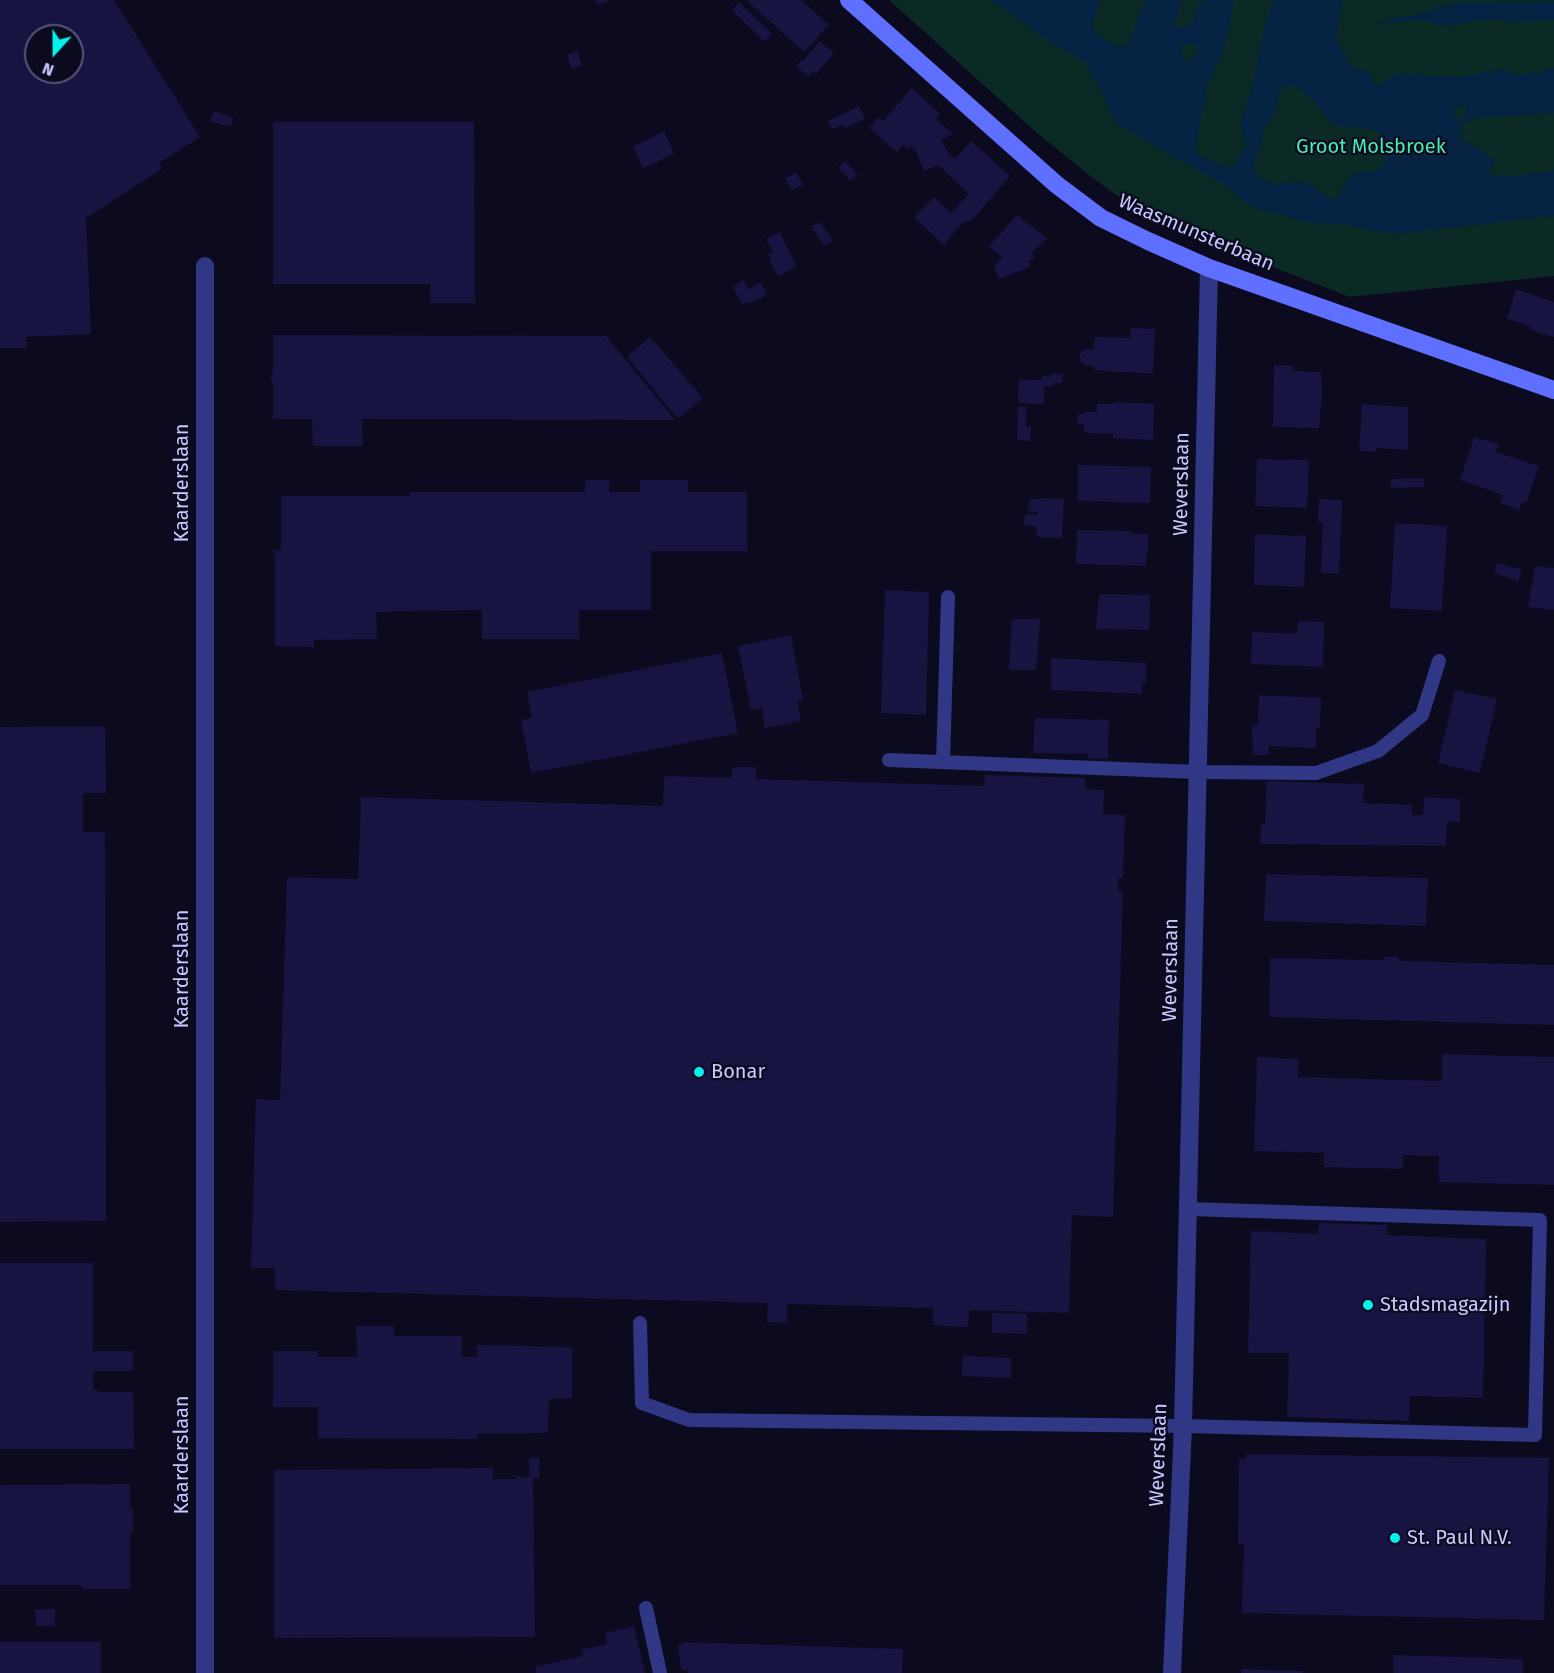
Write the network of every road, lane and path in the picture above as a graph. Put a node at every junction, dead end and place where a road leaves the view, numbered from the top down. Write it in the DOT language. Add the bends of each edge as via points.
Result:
graph roads {
  1 [pos="849,0"];
  2 [pos="205,266"];
  3 [pos="1209,268"];
  4 [pos="1554,390"];
  5 [pos="948,597"];
  6 [pos="1439,661"];
  7 [pos="889,760"];
  8 [pos="942,762"];
  9 [pos="1198,772"];
  10 [pos="1188,1209"];
  11 [pos="639,1323"];
  12 [pos="1183,1426"];
  13 [pos="646,1608"];
  14 [pos="205,1673"];
  15 [pos="660,1673"];
  16 [pos="1172,1673"];
  1 -- 3 [label="street, Waasmunsterbaan" via="1083,205 1101,218"];
  2 -- 14 [label="street, Kaarderslaan"];
  3 -- 4 [label="street, Waasmunsterbaan"];
  3 -- 9 [label="street, Weverslaan"];
  5 -- 8 [label="lane"];
  6 -- 9 [label="lane" via="1422,715 1378,751 1316,773"];
  7 -- 8 [label="lane"];
  8 -- 9 [label="lane"];
  9 -- 10 [label="street, Weverslaan"];
  10 -- 12 [label="street, Weverslaan"];
  10 -- 12 [label="lane" via="1540,1220 1538,1328 1535,1435"];
  11 -- 12 [label="lane" via="642,1403 689,1420"];
  12 -- 16 [label="street, Weverslaan"];
  13 -- 15 [label="lane"];
}
